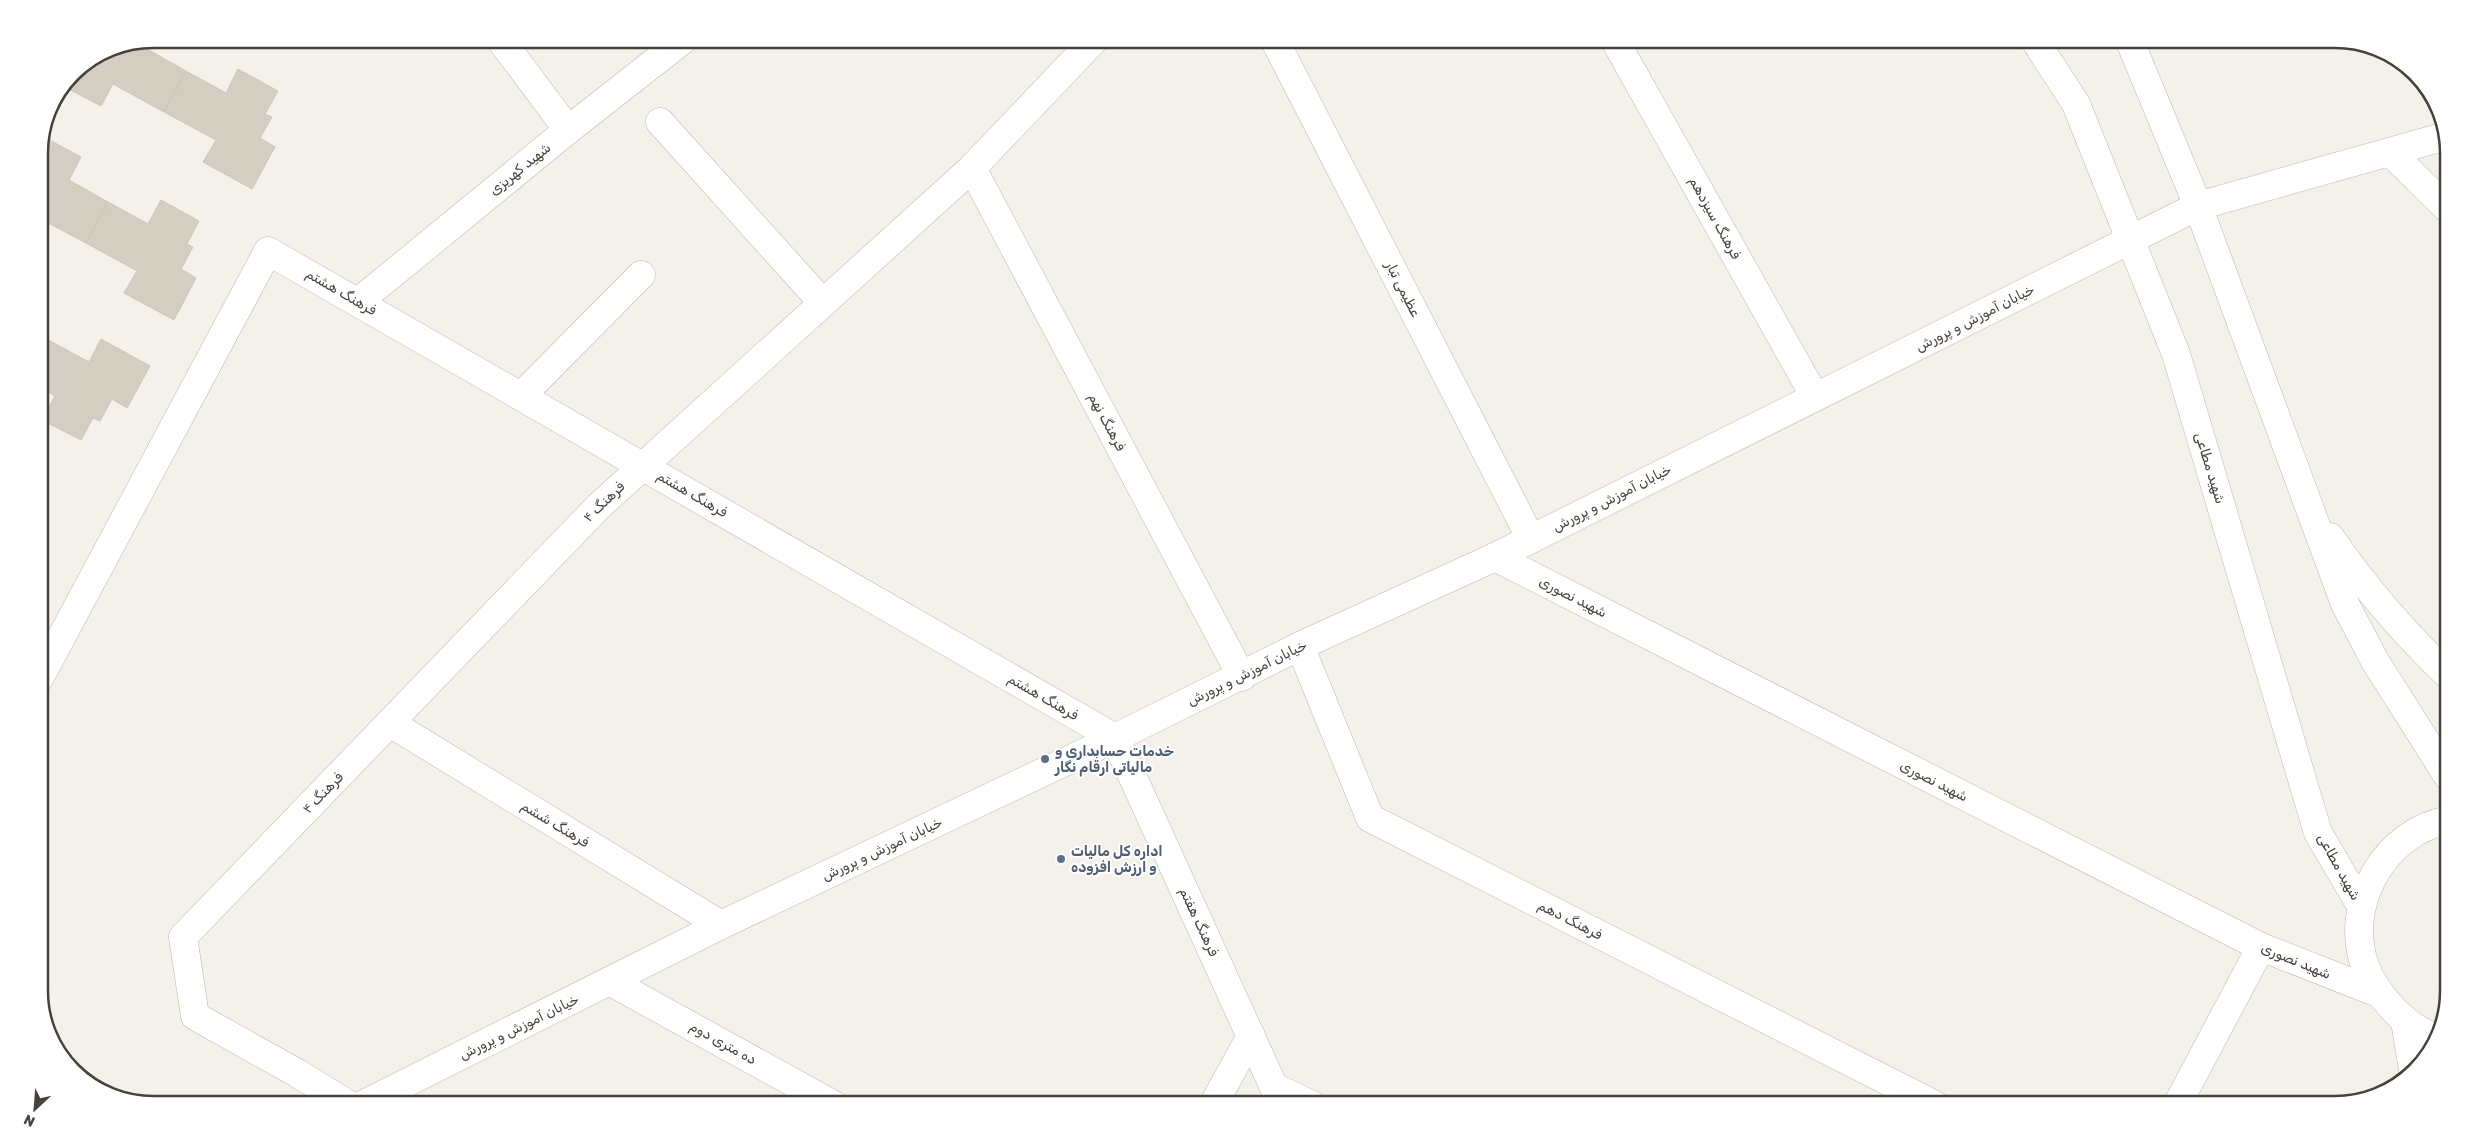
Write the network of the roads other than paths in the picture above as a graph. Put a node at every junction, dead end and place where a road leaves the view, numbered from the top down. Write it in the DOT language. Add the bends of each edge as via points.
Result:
graph roads {
  1 [pos="507,48"];
  2 [pos="673,48"];
  3 [pos="1086,48"];
  4 [pos="1279,48"];
  5 [pos="1619,48"];
  6 [pos="2040,48"];
  7 [pos="2133,48"];
  8 [pos="660,122"];
  9 [pos="568,130"];
  10 [pos="2439,138"];
  11 [pos="2390,152"];
  12 [pos="972,168"];
  13 [pos="2440,201"];
  14 [pos="2198,206"];
  15 [pos="2132,240"];
  16 [pos="640,275"];
  17 [pos="358,302"];
  18 [pos="822,302"];
  19 [pos="521,396"];
  20 [pos="1815,397"];
  21 [pos="642,465"];
  22 [pos="2307,502"];
  23 [pos="1531,539"];
  24 [pos="1495,557"];
  25 [pos="1300,646"];
  26 [pos="48,661"];
  27 [pos="2440,667"];
  28 [pos="1242,677"];
  29 [pos="390,723"];
  30 [pos="1115,738"];
  31 [pos="2440,764"];
  32 [pos="2440,821"];
  33 [pos="2361,906"];
  34 [pos="721,925"];
  35 [pos="2261,947"];
  36 [pos="611,982"];
  37 [pos="2378,993"];
  38 [pos="2405,1021"];
  39 [pos="2431,1035"];
  40 [pos="1251,1036"];
  41 [pos="2412,1063"];
  42 [pos="334,1096"];
  43 [pos="380,1096"];
  44 [pos="818,1096"];
  45 [pos="1218,1096"];
  46 [pos="1278,1096"];
  47 [pos="1917,1096"];
  48 [pos="2182,1096"];
  1 -- 9 [label="street"];
  2 -- 9 [label="street, شهید کهریزی"];
  3 -- 12 [label="street, فرهنگ ۴"];
  4 -- 23 [label="street, عظیمی تبار"];
  5 -- 20 [label="street, فرهنگ سیزدهم"];
  6 -- 15 [label="street, شهید مطاعی" via="2076,104"];
  7 -- 14 [label="street"];
  8 -- 18 [label="street"];
  9 -- 17 [label="street, شهید کهریزی"];
  10 -- 11 [label="street, خیابان آموزش و پرورش"];
  11 -- 13 [label="street"];
  11 -- 14 [label="street, خیابان آموزش و پرورش"];
  12 -- 18 [label="street, فرهنگ ۴"];
  12 -- 28 [label="street, فرهنگ نهم"];
  14 -- 15 [label="street, خیابان آموزش و پرورش"];
  14 -- 22 [label="street"];
  15 -- 20 [label="street, خیابان آموزش و پرورش"];
  15 -- 33 [label="street, شهید مطاعی" via="2176,354 2318,833"];
  16 -- 19 [label="street"];
  17 -- 19 [label="street, فرهنگ هشتم"];
  17 -- 26 [label="street, فرهنگ هشتم" via="268,251"];
  18 -- 21 [label="street, فرهنگ ۴"];
  19 -- 21 [label="street, فرهنگ هشتم"];
  20 -- 23 [label="street, خیابان آموزش و پرورش"];
  21 -- 29 [label="street, فرهنگ ۴"];
  21 -- 30 [label="street, فرهنگ هشتم"];
  22 -- 27 [label="street" via="2380,604"];
  22 -- 31 [label="street" via="2345,604 2375,661"];
  23 -- 24 [label="street, خیابان آموزش و پرورش"];
  24 -- 25 [label="street, خیابان آموزش و پرورش"];
  24 -- 35 [label="street, شهید نصوری"];
  25 -- 28 [label="street, خیابان آموزش و پرورش"];
  25 -- 47 [label="street, فرهنگ دهم" via="1370,818"];
  28 -- 30 [label="street, خیابان آموزش و پرورش"];
  29 -- 34 [label="street, فرهنگ ششم"];
  29 -- 42 [label="street, فرهنگ ۴" via="183,937 195,1016"];
  30 -- 34 [label="street, خیابان آموزش و پرورش"];
  30 -- 40 [label="street, فرهنگ هفتم"];
  32 -- 33 [label="street" via="2401,842 2375,870"];
  33 -- 37 [label="street" via="2360,943 2364,965"];
  34 -- 36 [label="street, خیابان آموزش و پرورش"];
  35 -- 37 [label="street, شهید نصوری"];
  35 -- 48 [label="street"];
  36 -- 43 [label="street, خیابان آموزش و پرورش"];
  36 -- 44 [label="street, ده متری دوم"];
  37 -- 38 [label="street"];
  38 -- 39 [label="street"];
  38 -- 41 [label="street"];
  40 -- 45 [label="street"];
  40 -- 46 [label="street, فرهنگ هفتم"];
}
